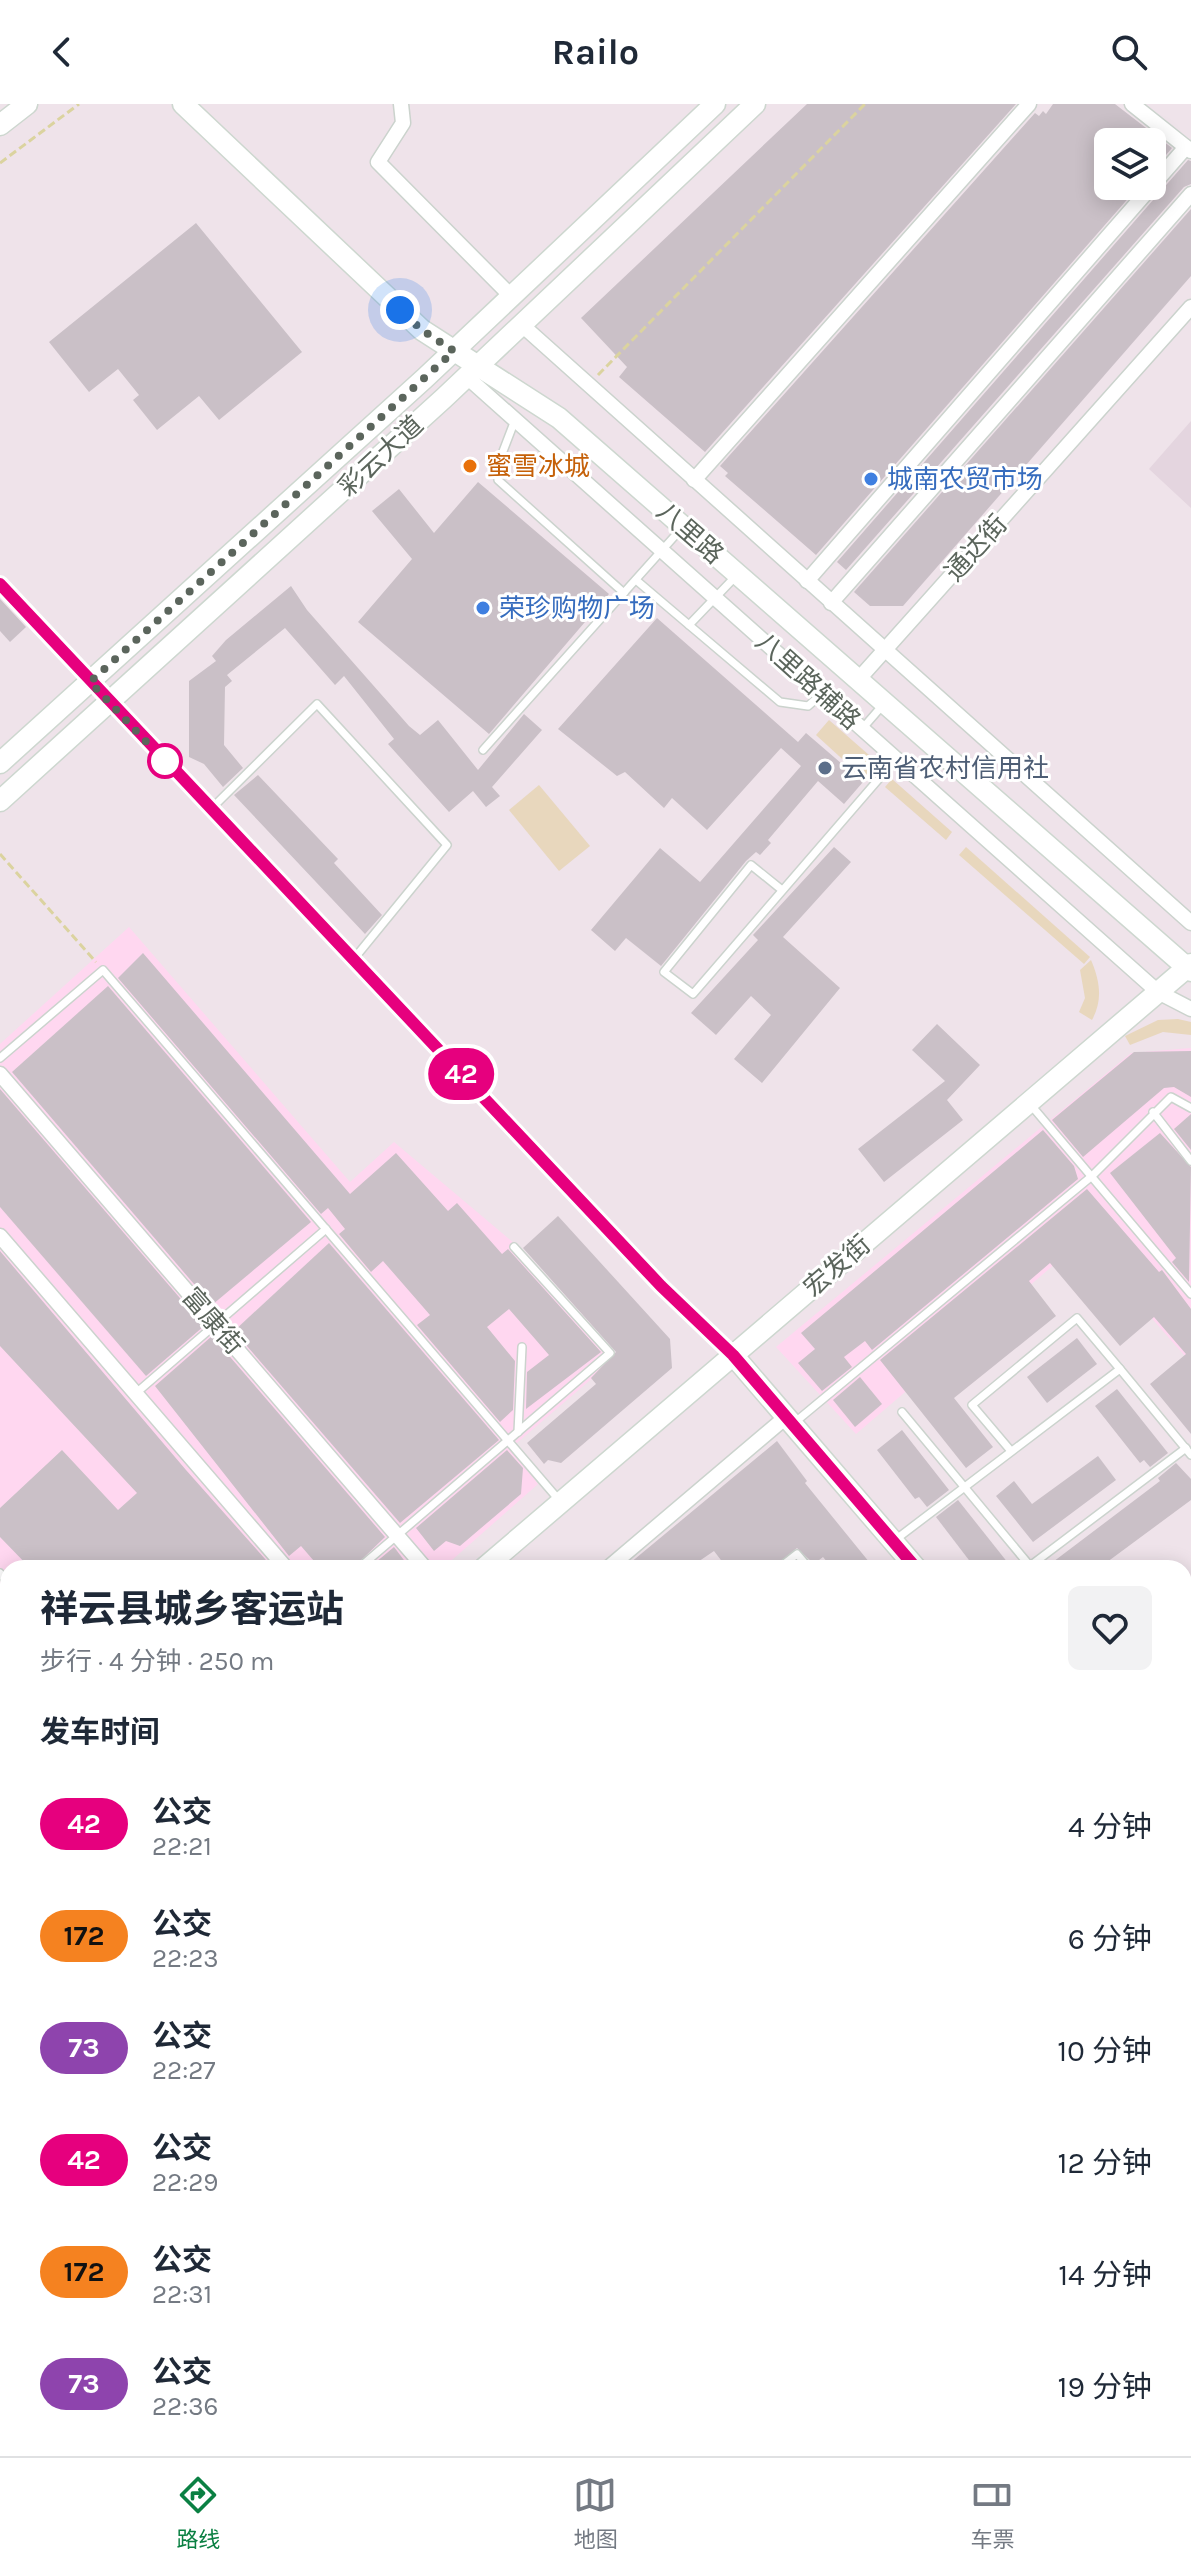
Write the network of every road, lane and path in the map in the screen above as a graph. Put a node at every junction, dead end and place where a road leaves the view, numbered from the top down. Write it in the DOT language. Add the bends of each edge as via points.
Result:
graph roads {
  1 [pos="27,104"];
  2 [pos="79,104"];
  3 [pos="183,104"];
  4 [pos="401,104"];
  5 [pos="715,104"];
  6 [pos="755,104"];
  7 [pos="865,104"];
  8 [pos="1029,104"];
  9 [pos="1132,104"];
  10 [pos="0,125"];
  11 [pos="1189,149"];
  12 [pos="0,163"];
  13 [pos="1191,194"];
  14 [pos="511,296"];
  15 [pos="1191,307"];
  16 [pos="522,325"];
  17 [pos="454,351"];
  18 [pos="472,372"];
  19 [pos="588,385"];
  20 [pos="515,420"];
  21 [pos="694,480"];
  22 [pos="683,527"];
  23 [pos="662,550"];
  24 [pos="737,575"];
  25 [pos="636,580"];
  26 [pos="807,581"];
  27 [pos="0,584"];
  28 [pos="624,593"];
  29 [pos="715,598"];
  30 [pos="831,603"];
  31 [pos="689,625"];
  32 [pos="884,651"];
  33 [pos="857,681"];
  34 [pos="90,682"];
  35 [pos="823,693"];
  36 [pos="109,702"];
  37 [pos="884,705"];
  38 [pos="862,729"];
  39 [pos="483,750"];
  40 [pos="896,759"];
  41 [pos="0,763"];
  42 [pos="0,801"];
  43 [pos="211,810"];
  44 [pos="0,854"];
  45 [pos="782,890"];
  46 [pos="1191,923"];
  47 [pos="353,960"];
  48 [pos="1189,968"];
  49 [pos="103,970"];
  50 [pos="1158,992"];
  51 [pos="1191,1009"];
  52 [pos="0,1058"];
  53 [pos="0,1074"];
  54 [pos="1028,1103"];
  55 [pos="1191,1108"];
  56 [pos="1153,1112"];
  57 [pos="1191,1161"];
  58 [pos="1092,1176"];
  59 [pos="326,1229"];
  60 [pos="0,1236"];
  61 [pos="514,1247"];
  62 [pos="1191,1294"];
  63 [pos="216,1324"];
  64 [pos="522,1347"];
  65 [pos="733,1355"];
  66 [pos="1120,1369"];
  67 [pos="135,1394"];
  68 [pos="902,1412"];
  69 [pos="789,1420"];
  70 [pos="518,1432"];
  71 [pos="507,1440"];
  72 [pos="1011,1451"];
  73 [pos="1188,1451"];
  74 [pos="964,1487"];
  75 [pos="561,1502"];
  76 [pos="397,1535"];
  77 [pos="893,1541"];
  78 [pos="279,1560"];
  79 [pos="368,1560"];
  80 [pos="418,1560"];
  81 [pos="493,1560"];
  82 [pos="618,1560"];
  83 [pos="909,1560"];
  84 [pos="1025,1560"];
  85 [pos="1038,1560"];
  1 -- 10 [label="main road"];
  2 -- 12 [label="path"];
  3 -- 17 [label="main road, 八里路" via="422,330"];
  4 -- 14 [label="street" via="403,123 378,162"];
  5 -- 14 [label="main road, 彩云大道"];
  6 -- 16 [label="main road, 彩云大道"];
  7 -- 19 [label="path"];
  8 -- 21 [label="street"];
  9 -- 11 [label="street"];
  11 -- 26 [label="street"];
  13 -- 30 [label="street"];
  14 -- 17 [label="main road, 彩云大道"];
  15 -- 32 [label="street, 通达街"];
  16 -- 18 [label="main road, 彩云大道"];
  16 -- 19 [label="street"];
  17 -- 18 [label="main road, 八里路"];
  17 -- 34 [label="main road, 彩云大道"];
  18 -- 20 [label="street, 八里路辅路"];
  18 -- 22 [label="main road, 八里路" via="559,418"];
  18 -- 36 [label="main road, 彩云大道"];
  19 -- 21 [label="street"];
  20 -- 23 [label="street, 八里路辅路"];
  20 -- 28 [label="lane" via="497,467 498,480"];
  21 -- 26 [label="street"];
  22 -- 23 [label="lane"];
  22 -- 24 [label="main road, 八里路"];
  23 -- 25 [label="lane"];
  23 -- 29 [label="street, 八里路辅路"];
  24 -- 29 [label="lane"];
  24 -- 33 [label="main road, 八里路"];
  25 -- 28 [label="lane"];
  25 -- 31 [label="lane"];
  26 -- 30 [label="street"];
  27 -- 34 [label="street"];
  28 -- 39 [label="lane"];
  29 -- 31 [label="lane"];
  29 -- 35 [label="street, 八里路辅路"];
  30 -- 32 [label="street"];
  31 -- 35 [label="lane" via="780,702 808,706"];
  32 -- 33 [label="street, 通达街"];
  32 -- 46 [label="street"];
  33 -- 37 [label="main road, 八里路"];
  34 -- 36 [label="street"];
  34 -- 41 [label="main road, 彩云大道"];
  35 -- 38 [label="street, 八里路辅路"];
  36 -- 42 [label="main road, 彩云大道"];
  36 -- 43 [label="street"];
  37 -- 38 [label="lane"];
  37 -- 48 [label="main road, 八里路"];
  38 -- 40 [label="street, 八里路辅路"];
  40 -- 45 [label="lane"];
  40 -- 50 [label="street, 八里路辅路"];
  43 -- 47 [label="street"];
  43 -- 47 [label="lane" via="317,704 447,845"];
  44 -- 49 [label="path"];
  45 -- 45 [label="lane" via="693,994 664,972 751,865"];
  47 -- 65 [label="street" via="661,1286"];
  48 -- 50 [label="main road, 宏发街"];
  49 -- 52 [label="lane"];
  49 -- 59 [label="lane"];
  50 -- 51 [label="street, 八里路辅路"];
  50 -- 54 [label="main road, 宏发街"];
  53 -- 63 [label="street, 富康街"];
  54 -- 58 [label="lane"];
  54 -- 65 [label="main road, 宏发街"];
  55 -- 56 [label="lane" via="1171,1097"];
  56 -- 57 [label="lane"];
  56 -- 58 [label="lane"];
  58 -- 62 [label="lane"];
  58 -- 69 [label="lane"];
  59 -- 63 [label="lane"];
  59 -- 71 [label="lane"];
  60 -- 67 [label="street"];
  61 -- 70 [label="lane" via="610,1353"];
  63 -- 67 [label="lane"];
  63 -- 76 [label="street, 富康街"];
  64 -- 70 [label="lane"];
  65 -- 69 [label="main road"];
  65 -- 75 [label="main road, 宏发街"];
  66 -- 72 [label="lane"];
  66 -- 72 [label="lane" via="1077,1318 972,1405"];
  66 -- 73 [label="lane"];
  67 -- 78 [label="street"];
  68 -- 74 [label="lane"];
  69 -- 77 [label="main road"];
  69 -- 82 [label="street"];
  70 -- 71 [label="lane"];
  71 -- 75 [label="lane"];
  71 -- 76 [label="lane"];
  72 -- 74 [label="lane"];
  73 -- 85 [label="lane"];
  74 -- 77 [label="lane"];
  74 -- 84 [label="lane"];
  75 -- 81 [label="main road, 宏发街"];
  76 -- 79 [label="lane"];
  76 -- 80 [label="street, 富康街"];
  77 -- 83 [label="main road"];
}
